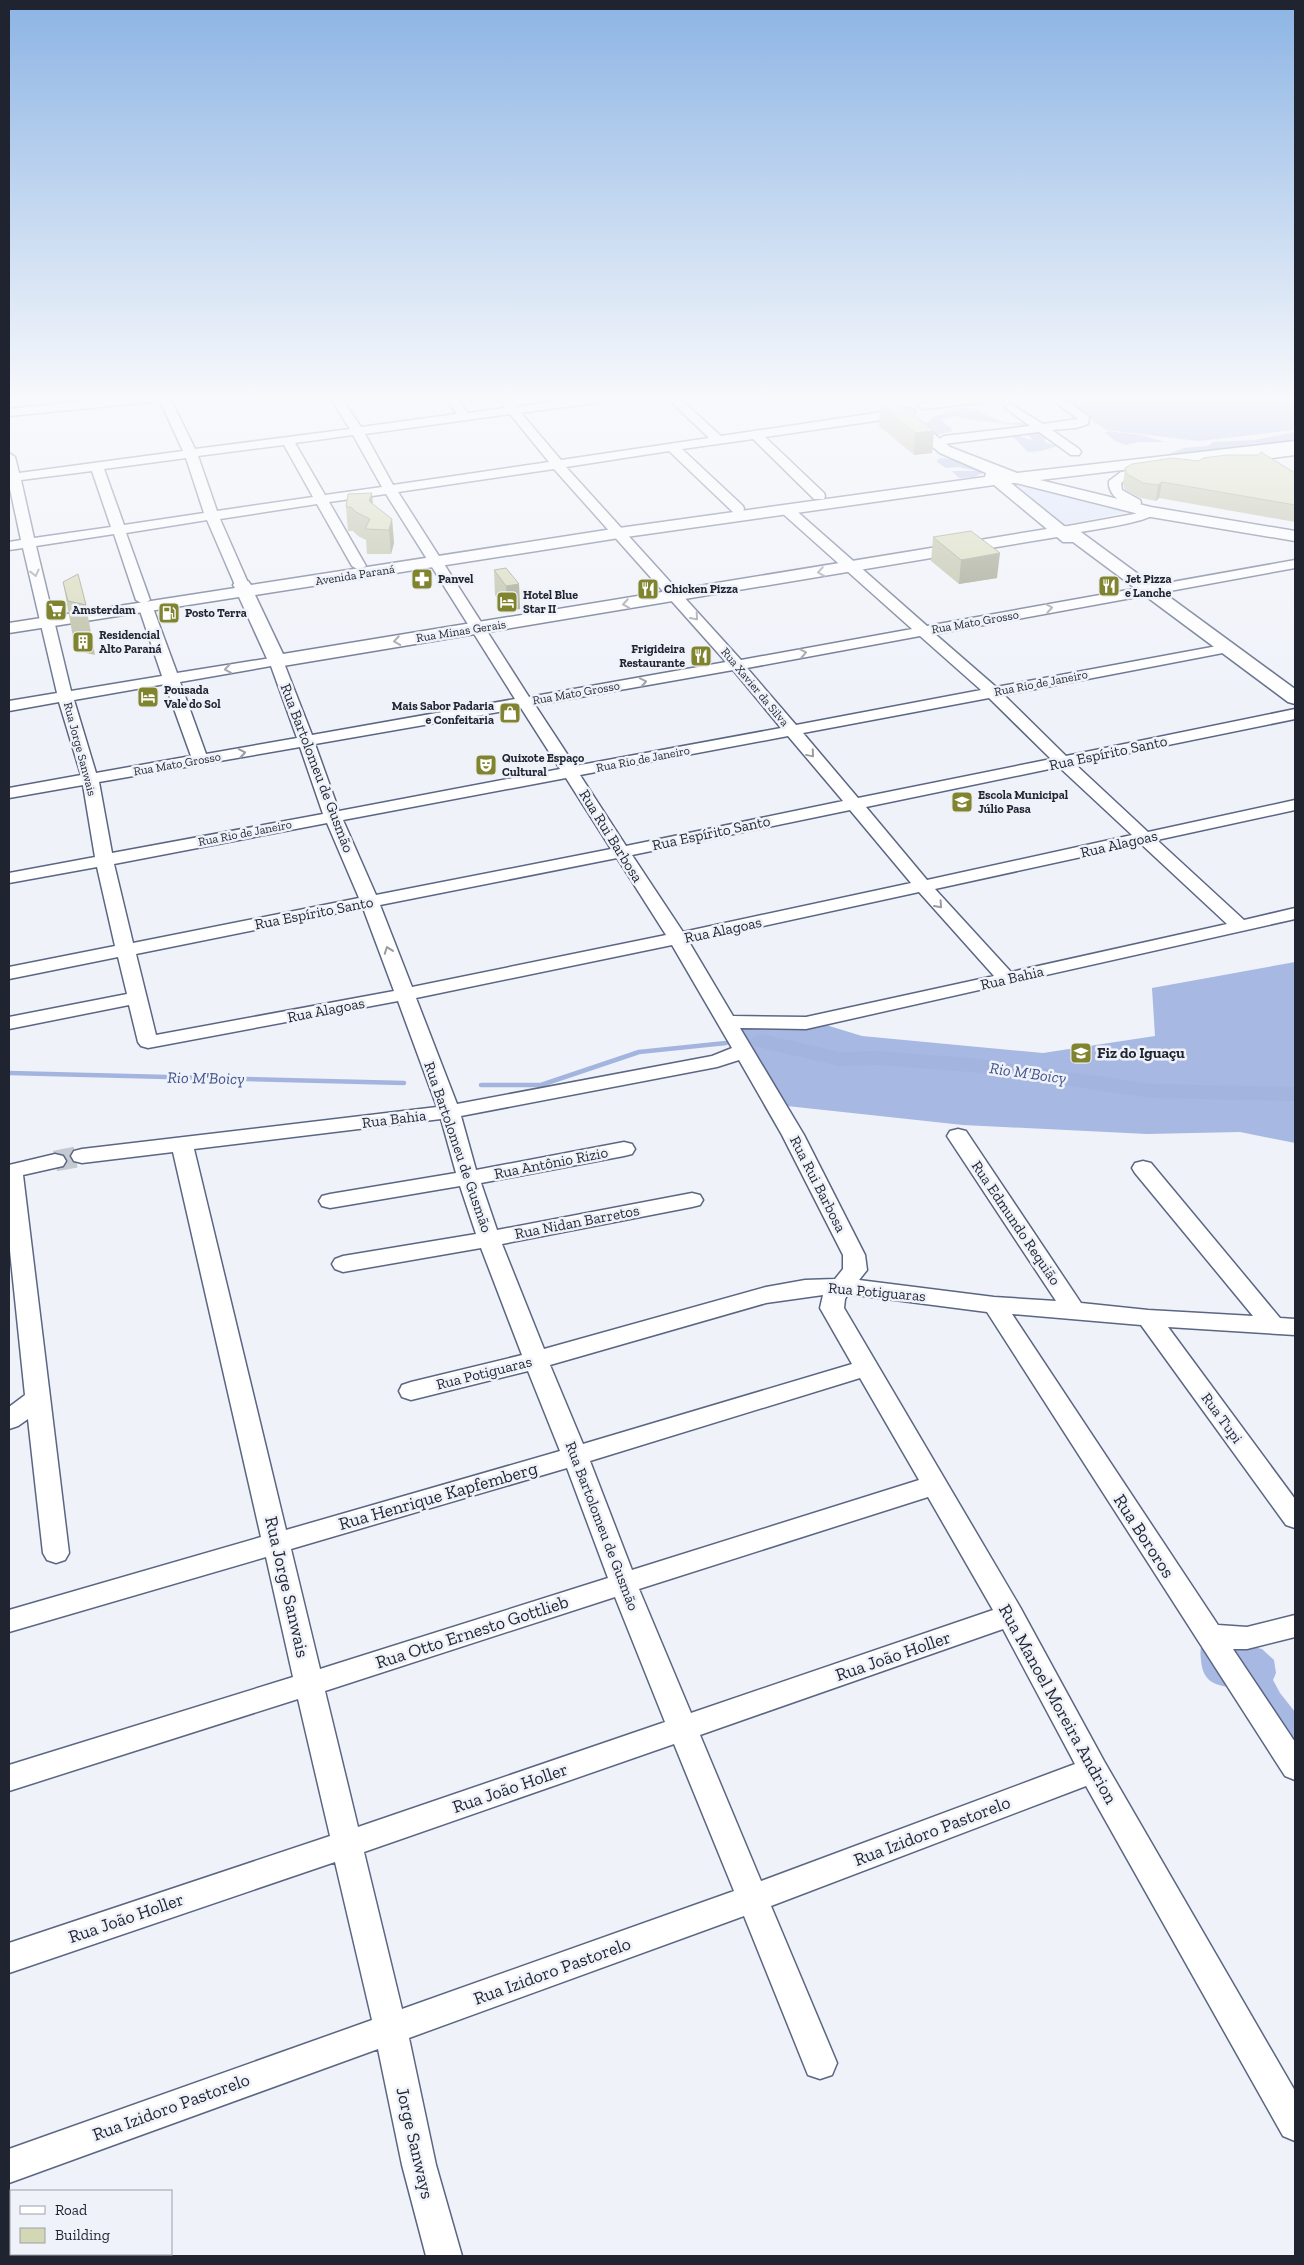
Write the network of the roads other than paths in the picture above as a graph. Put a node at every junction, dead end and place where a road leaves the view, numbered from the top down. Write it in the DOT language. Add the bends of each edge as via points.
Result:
graph roads {
  1 [pos="17,502"];
  2 [pos="109,502"];
  3 [pos="207,502"];
  4 [pos="310,502"];
  5 [pos="323,502"];
  6 [pos="397,502"];
  7 [pos="591,502"];
  8 [pos="730,502"];
  9 [pos="803,502"];
  10 [pos="817,502"];
  11 [pos="821,502"];
  12 [pos="1034,502"];
  13 [pos="1109,502"];
  14 [pos="1129,502"];
  15 [pos="1135,503"];
  16 [pos="793,505"];
  17 [pos="738,509"];
  18 [pos="1151,512"];
  19 [pos="212,516"];
  20 [pos="119,530"];
  21 [pos="616,530"];
  22 [pos="1064,531"];
  23 [pos="1295,531"];
  24 [pos="1295,536"];
  25 [pos="28,543"];
  26 [pos="9,546"];
  27 [pos="432,559"];
  28 [pos="1295,564"];
  29 [pos="359,566"];
  30 [pos="851,567"];
  31 [pos="243,588"];
  32 [pos="1147,591"];
  33 [pos="676,596"];
  34 [pos="144,604"];
  35 [pos="46,619"];
  36 [pos="9,620"];
  37 [pos="9,628"];
  38 [pos="479,628"];
  39 [pos="922,631"];
  40 [pos="1223,648"];
  41 [pos="276,661"];
  42 [pos="737,665"];
  43 [pos="170,679"];
  44 [pos="993,693"];
  45 [pos="65,696"];
  46 [pos="1295,698"];
  47 [pos="525,702"];
  48 [pos="9,706"];
  49 [pos="1295,708"];
  50 [pos="1295,714"];
  51 [pos="791,730"];
  52 [pos="304,742"];
  53 [pos="200,760"];
  54 [pos="1063,762"];
  55 [pos="572,773"];
  56 [pos="90,779"];
  57 [pos="9,793"];
  58 [pos="854,804"];
  59 [pos="1295,805"];
  60 [pos="333,817"];
  61 [pos="1144,838"];
  62 [pos="621,852"];
  63 [pos="104,860"];
  64 [pos="9,878"];
  65 [pos="924,888"];
  66 [pos="370,902"];
  67 [pos="1295,914"];
  68 [pos="1240,926"];
  69 [pos="678,939"];
  70 [pos="126,950"];
  71 [pos="9,973"];
  72 [pos="1007,980"];
  73 [pos="405,995"];
  74 [pos="137,998"];
  75 [pos="727,1022"];
  76 [pos="9,1023"];
  77 [pos="148,1042"];
  78 [pos="743,1051"];
  79 [pos="449,1112"];
  80 [pos="958,1136"];
  81 [pos="182,1146"];
  82 [pos="624,1149"];
  83 [pos="91,1155"];
  84 [pos="55,1161"];
  85 [pos="1143,1168"];
  86 [pos="10,1171"];
  87 [pos="468,1178"];
  88 [pos="692,1200"];
  89 [pos="330,1201"];
  90 [pos="489,1239"];
  91 [pos="343,1264"];
  92 [pos="16,1278"];
  93 [pos="843,1286"];
  94 [pos="994,1305"];
  95 [pos="1074,1310"];
  96 [pos="1148,1318"];
  97 [pos="1284,1326"];
  98 [pos="536,1360"];
  99 [pos="866,1368"];
  100 [pos="412,1391"];
  101 [pos="37,1400"];
  102 [pos="9,1420"];
  103 [pos="575,1456"];
  104 [pos="935,1485"];
  105 [pos="1295,1518"];
  106 [pos="277,1542"];
  107 [pos="56,1554"];
  108 [pos="623,1583"];
  109 [pos="1010,1615"];
  110 [pos="9,1620"];
  111 [pos="1295,1626"];
  112 [pos="1209,1636"];
  113 [pos="310,1685"];
  114 [pos="683,1728"];
  115 [pos="1295,1767"];
  116 [pos="1093,1770"];
  117 [pos="9,1778"];
  118 [pos="345,1845"];
  119 [pos="752,1899"];
  120 [pos="9,1958"];
  121 [pos="390,2028"];
  122 [pos="820,2062"];
  123 [pos="1295,2124"];
  124 [pos="9,2166"];
  125 [pos="444,2256"];
  1 -- 25 [label="street, Rua Jorge Sanwais"];
  2 -- 20 [label="street"];
  3 -- 19 [label="street, Rua Bartolomeu de Gusmão"];
  4 -- 19 [label="street"];
  5 -- 29 [label="street"];
  6 -- 27 [label="street, Rua Rui Barbosa"];
  7 -- 21 [label="street, Rua Xavier da Silva"];
  8 -- 17 [label="street"];
  9 -- 16 [label="main road"];
  10 -- 16 [label="main road, Avenida Paraná"];
  11 -- 16 [label="main road, Avenida Paraná"];
  12 -- 22 [label="main road"];
  13 -- 18 [label="main road"];
  14 -- 15 [label="main road"];
  15 -- 23 [label="main road"];
  16 -- 17 [label="main road, Avenida Paraná"];
  16 -- 21 [label="main road, Avenida Paraná"];
  16 -- 30 [label="street"];
  17 -- 21 [label="main road, Avenida Paraná"];
  18 -- 22 [label="street, Rua Minas Gerais"];
  18 -- 24 [label="main road"];
  19 -- 20 [label="street"];
  19 -- 31 [label="street, Rua Bartolomeu de Gusmão"];
  20 -- 25 [label="street"];
  20 -- 34 [label="street"];
  21 -- 27 [label="main road, Avenida Paraná"];
  21 -- 33 [label="street, Rua Xavier da Silva"];
  22 -- 30 [label="main road, Rua Minas Gerais"];
  22 -- 32 [label="main road"];
  25 -- 26 [label="street"];
  25 -- 35 [label="street, Rua Jorge Sanwais, one-way"];
  27 -- 29 [label="main road, Avenida Paraná"];
  27 -- 31 [label="main road, Avenida Paraná"];
  27 -- 38 [label="street, Rua Rui Barbosa"];
  28 -- 32 [label="street, Rua Mato Grosso"];
  29 -- 31 [label="main road, Avenida Paraná"];
  30 -- 33 [label="main road, Rua Minas Gerais, one-way"];
  30 -- 39 [label="street"];
  31 -- 34 [label="main road, Avenida Paraná"];
  31 -- 41 [label="main road, Rua Bartolomeu de Gusmão"];
  39 -- 32 [label="street, Rua Mato Grosso, one-way"];
  32 -- 40 [label="main road"];
  33 -- 38 [label="main road, Rua Minas Gerais, one-way"];
  33 -- 42 [label="street, Rua Xavier da Silva, one-way"];
  34 -- 35 [label="main road, Avenida Paraná"];
  34 -- 43 [label="street"];
  35 -- 36 [label="main road, Avenida Paraná"];
  35 -- 37 [label="main road, Avenida Paraná"];
  35 -- 45 [label="street, Rua Jorge Sanwais"];
  38 -- 41 [label="main road, Rua Minas Gerais, one-way"];
  38 -- 47 [label="street, Rua Rui Barbosa"];
  42 -- 39 [label="street, Rua Mato Grosso, one-way"];
  39 -- 44 [label="street"];
  40 -- 44 [label="street, Rua Rio de Janeiro"];
  40 -- 46 [label="main road"];
  40 -- 49 [label="main road"];
  41 -- 43 [label="street, Rua Minas Gerais, one-way"];
  41 -- 52 [label="street, Rua Bartolomeu de Gusmão"];
  47 -- 42 [label="street, Rua Mato Grosso, one-way"];
  42 -- 51 [label="street, Rua Xavier da Silva"];
  43 -- 45 [label="street, Rua Minas Gerais"];
  43 -- 53 [label="street"];
  44 -- 51 [label="street, Rua Rio de Janeiro"];
  44 -- 54 [label="street"];
  45 -- 48 [label="street, Rua Minas Gerais"];
  45 -- 56 [label="street, Rua Jorge Sanwais"];
  47 -- 52 [label="street, Rua Mato Grosso"];
  47 -- 55 [label="street, Rua Rui Barbosa"];
  50 -- 54 [label="street, Rua Espírito Santo"];
  51 -- 55 [label="street, Rua Rio de Janeiro"];
  51 -- 58 [label="street, Rua Xavier da Silva, one-way"];
  53 -- 52 [label="street, Rua Mato Grosso, one-way"];
  52 -- 60 [label="street, Rua Bartolomeu de Gusmão"];
  53 -- 56 [label="street, Rua Mato Grosso"];
  54 -- 58 [label="street, Rua Espírito Santo"];
  54 -- 61 [label="street"];
  55 -- 60 [label="street, Rua Rio de Janeiro"];
  55 -- 62 [label="street, Rua Rui Barbosa"];
  56 -- 57 [label="street, Rua Mato Grosso"];
  56 -- 63 [label="street, Rua Jorge Sanwais"];
  58 -- 62 [label="street, Rua Espírito Santo"];
  58 -- 65 [label="street, Rua Xavier da Silva"];
  59 -- 61 [label="street, Rua Alagoas"];
  60 -- 63 [label="street, Rua Rio de Janeiro"];
  60 -- 66 [label="street, Rua Bartolomeu de Gusmão"];
  61 -- 65 [label="street, Rua Alagoas"];
  61 -- 68 [label="street"];
  62 -- 66 [label="street, Rua Espírito Santo"];
  62 -- 69 [label="street, Rua Rui Barbosa"];
  63 -- 64 [label="street, Rua Rio de Janeiro"];
  63 -- 70 [label="street, Rua Jorge Sanwais"];
  65 -- 69 [label="street, Rua Alagoas"];
  65 -- 72 [label="street, Rua Xavier da Silva, one-way"];
  66 -- 70 [label="street, Rua Espírito Santo"];
  73 -- 66 [label="street, Rua Bartolomeu de Gusmão, one-way"];
  67 -- 68 [label="street, Rua Bahia"];
  68 -- 72 [label="street, Rua Bahia"];
  69 -- 73 [label="street, Rua Alagoas"];
  69 -- 75 [label="street, Rua Rui Barbosa"];
  70 -- 71 [label="street, Rua Espírito Santo"];
  70 -- 74 [label="street, Rua Jorge Sanwais"];
  72 -- 75 [label="street, Rua Bahia" via="806,1023"];
  73 -- 77 [label="street, Rua Alagoas"];
  73 -- 79 [label="street, Rua Bartolomeu de Gusmão"];
  74 -- 76 [label="street"];
  74 -- 77 [label="street, Rua Jorge Sanwais"];
  75 -- 78 [label="street, Rua Rui Barbosa"];
  78 -- 79 [label="street, Rua Bahia" via="717,1062"];
  78 -- 93 [label="street, Rua Rui Barbosa" via="793,1135 854,1255 855,1270"];
  79 -- 81 [label="street, Rua Bahia"];
  79 -- 87 [label="street, Rua Bartolomeu de Gusmão"];
  80 -- 95 [label="street, Rua Edmundo Requião"];
  81 -- 83 [label="street, Rua Bahia"];
  81 -- 106 [label="street, Rua Jorge Sanwais"];
  82 -- 87 [label="street, Rua Antônio Rizio"];
  84 -- 86 [label="street"];
  85 -- 97 [label="street"];
  86 -- 92 [label="street"];
  87 -- 89 [label="street, Rua Antônio Rizio"];
  87 -- 90 [label="street, Rua Bartolomeu de Gusmão"];
  88 -- 90 [label="street, Rua Nidan Barretos"];
  90 -- 91 [label="street, Rua Nidan Barretos"];
  90 -- 98 [label="street, Rua Bartolomeu de Gusmão"];
  92 -- 101 [label="street"];
  93 -- 94 [label="street, Rua Potiguaras"];
  93 -- 98 [label="street, Rua Potiguaras" via="766,1294"];
  93 -- 99 [label="street, Rua Manoel Moreira Andrion" via="833,1297 832,1308"];
  94 -- 95 [label="street, Rua Potiguaras"];
  94 -- 112 [label="street, Rua Bororos"];
  95 -- 96 [label="street, Rua Potiguaras"];
  96 -- 97 [label="street, Rua Potiguaras"];
  96 -- 105 [label="street, Rua Tupi"];
  98 -- 100 [label="street, Rua Potiguaras"];
  98 -- 103 [label="street, Rua Bartolomeu de Gusmão"];
  99 -- 103 [label="street, Rua Henrique Kapfemberg"];
  99 -- 104 [label="street, Rua Manoel Moreira Andrion"];
  101 -- 102 [label="street"];
  101 -- 107 [label="street"];
  103 -- 106 [label="street, Rua Henrique Kapfemberg"];
  103 -- 108 [label="street, Rua Bartolomeu de Gusmão"];
  104 -- 108 [label="street, Rua Otto Ernesto Gottlieb"];
  104 -- 109 [label="street, Rua Manoel Moreira Andrion"];
  106 -- 110 [label="street, Rua Henrique Kapfemberg"];
  106 -- 113 [label="street, Rua Jorge Sanwais"];
  108 -- 113 [label="street, Rua Otto Ernesto Gottlieb"];
  108 -- 114 [label="street, Rua Bartolomeu de Gusmão"];
  109 -- 114 [label="street, Rua João Holler"];
  109 -- 116 [label="street, Rua Manoel Moreira Andrion"];
  111 -- 112 [label="street" via="1247,1638"];
  112 -- 115 [label="street, Rua Bororos"];
  113 -- 117 [label="street, Rua Otto Ernesto Gottlieb"];
  113 -- 118 [label="street, Rua Jorge Sanwais"];
  114 -- 118 [label="street, Rua João Holler"];
  114 -- 119 [label="street, Rua Bartolomeu de Gusmão"];
  116 -- 119 [label="street, Rua Izidoro Pastorelo"];
  116 -- 123 [label="street, Rua Manoel Moreira Andrion"];
  118 -- 120 [label="street, Rua João Holler"];
  118 -- 121 [label="street, Rua Jorge Sanwais"];
  119 -- 121 [label="street, Rua Izidoro Pastorelo"];
  119 -- 122 [label="street, Rua Bartolomeu de Gusmão"];
  121 -- 124 [label="street, Rua Izidoro Pastorelo"];
  121 -- 125 [label="street, Jorge Sanways" via="419,2165"];
}
